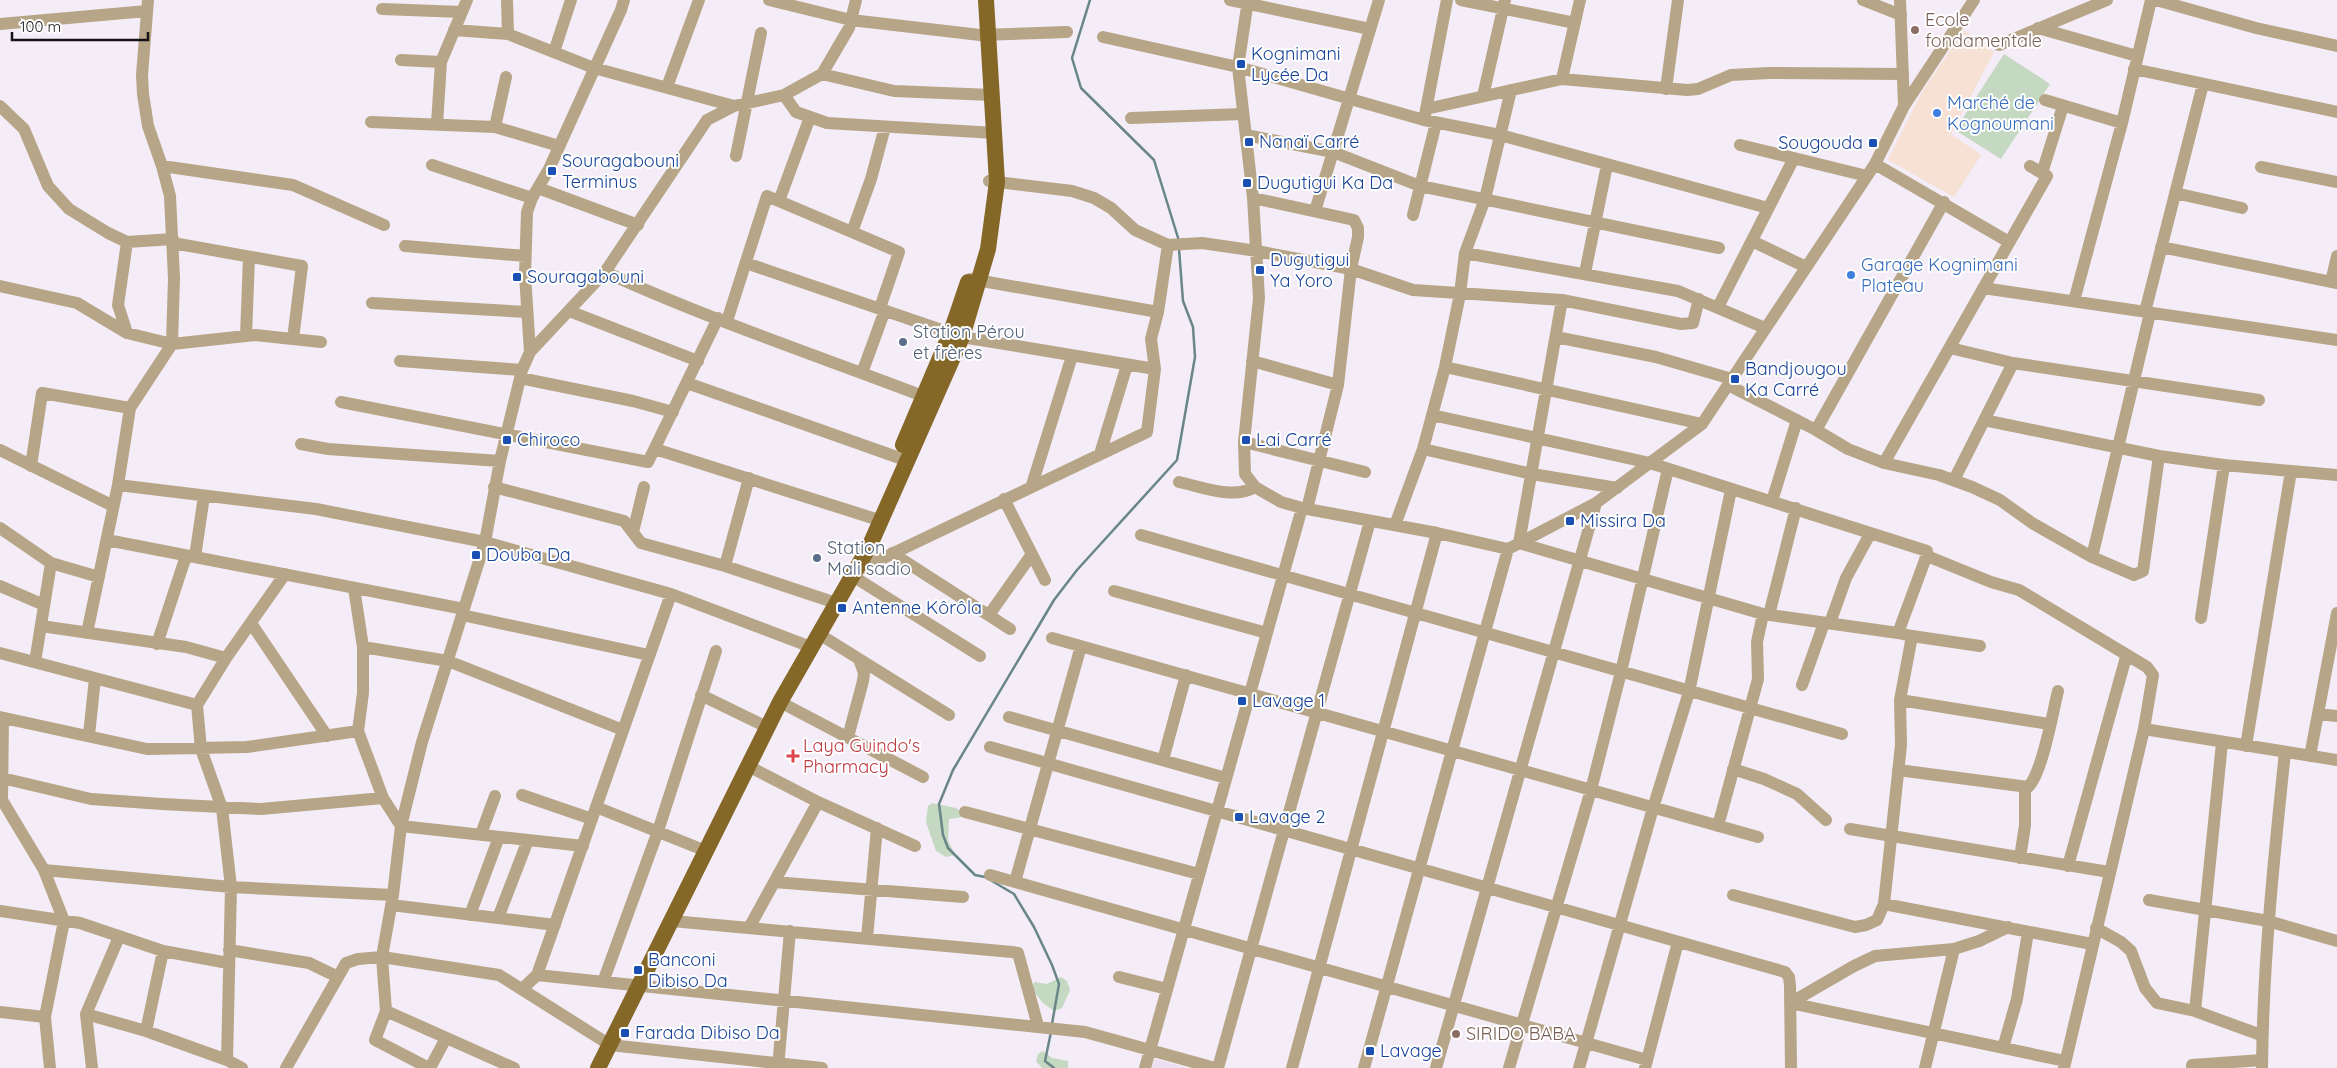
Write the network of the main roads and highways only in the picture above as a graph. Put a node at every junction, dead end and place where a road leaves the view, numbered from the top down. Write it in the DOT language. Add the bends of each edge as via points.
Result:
graph roads {
  1 [pos="978,0"];
  2 [pos="986,0"];
  3 [pos="984,34"];
  4 [pos="956,334"];
  5 [pos="902,460"];
  6 [pos="598,1068"];
  1 -- 3 [label="main road"];
  2 -- 3 [label="main road"];
  3 -- 4 [label="main road" via="993,181 975,280"];
  4 -- 5 [label="main road"];
  4 -- 5 [label="main road" via="923,396"];
  5 -- 6 [label="main road" via="853,574 767,727"];
}
